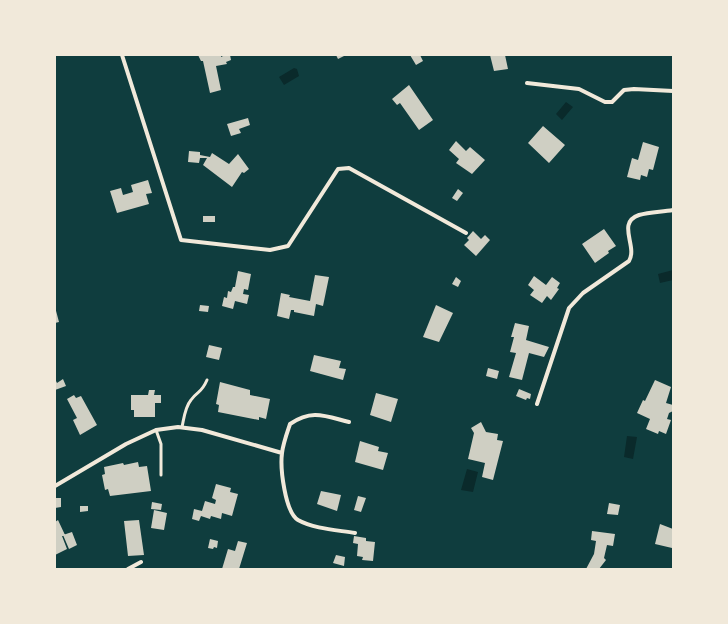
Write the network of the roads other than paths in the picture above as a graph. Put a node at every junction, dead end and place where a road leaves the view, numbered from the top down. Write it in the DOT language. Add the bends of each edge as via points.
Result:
graph roads {
  1 [pos="122,55"];
  2 [pos="527,83"];
  3 [pos="673,91"];
  4 [pos="673,210"];
  5 [pos="466,233"];
  6 [pos="207,380"];
  7 [pos="537,404"];
  8 [pos="349,422"];
  9 [pos="182,427"];
  10 [pos="156,430"];
  11 [pos="282,453"];
  12 [pos="161,475"];
  13 [pos="55,486"];
  14 [pos="355,533"];
  15 [pos="141,562"];
  16 [pos="128,569"];
  1 -- 5 [label="street" via="181,240 270,250 288,246 338,169 349,168"];
  2 -- 3 [label="street" via="579,89 605,102 612,102 624,90 634,88"];
  4 -- 7 [label="street" via="639,216 631,220 627,228 632,251 629,261 583,293 569,308"];
  6 -- 9 [label="lane" via="203,391 192,399 187,408"];
  8 -- 11 [label="street" via="315,414 300,417 290,424"];
  9 -- 10 [label="street"];
  9 -- 11 [label="street" via="202,430"];
  10 -- 12 [label="lane" via="161,444"];
  10 -- 13 [label="street" via="126,444"];
  11 -- 14 [label="street" via="282,474 292,514 298,520 317,526"];
  15 -- 16 [label="street"];
}
